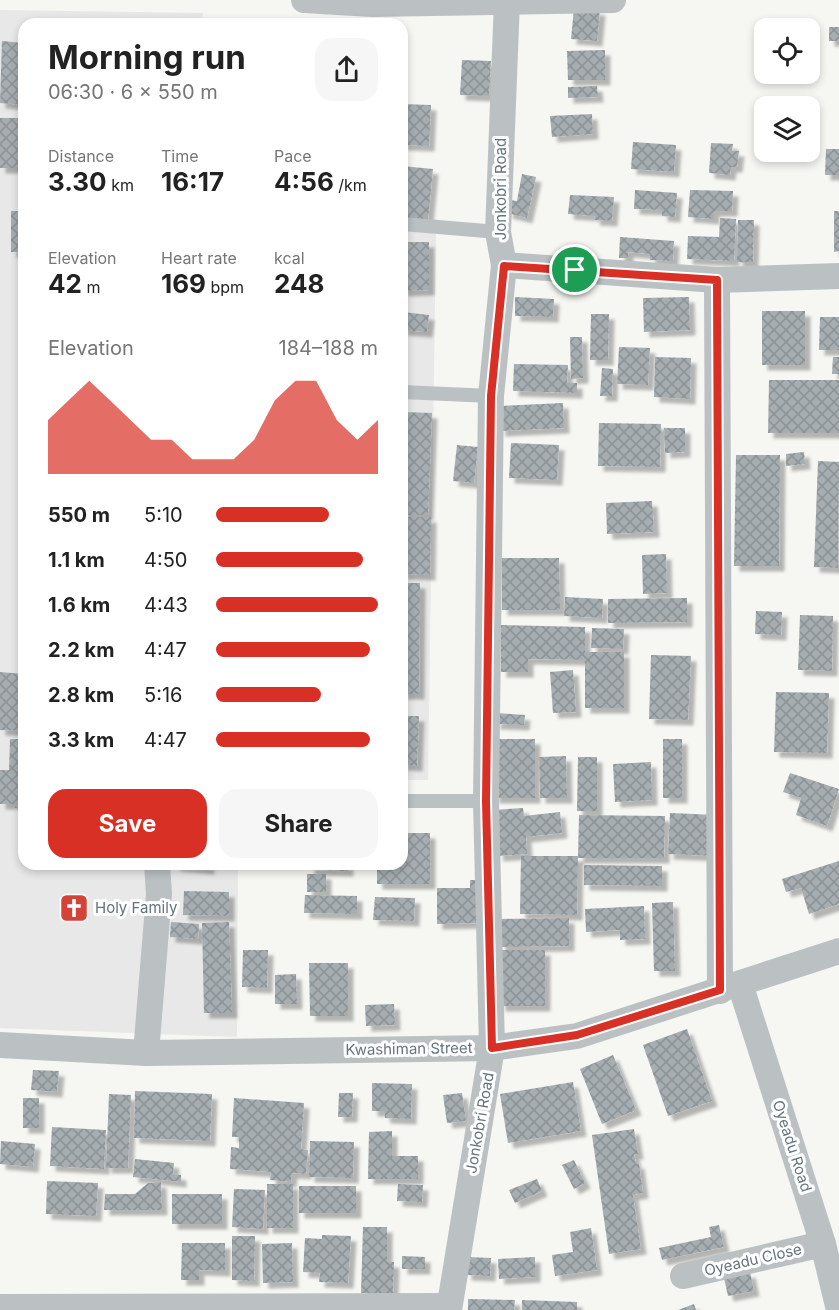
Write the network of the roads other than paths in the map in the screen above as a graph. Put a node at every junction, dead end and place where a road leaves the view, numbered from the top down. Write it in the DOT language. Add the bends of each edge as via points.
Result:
graph roads {
  1 [pos="304,0"];
  2 [pos="507,0"];
  3 [pos="613,0"];
  4 [pos="408,224"];
  5 [pos="498,232"];
  6 [pos="504,266"];
  7 [pos="839,276"];
  8 [pos="717,280"];
  9 [pos="408,392"];
  10 [pos="491,396"];
  11 [pos="408,801"];
  12 [pos="486,801"];
  13 [pos="157,870"];
  14 [pos="839,951"];
  15 [pos="730,987"];
  16 [pos="0,1045"];
  17 [pos="492,1048"];
  18 [pos="146,1053"];
  19 [pos="823,1244"];
  20 [pos="683,1276"];
  21 [pos="0,1307"];
  22 [pos="449,1308"];
  23 [pos="839,1310"];
  1 -- 2 [label="street" via="372,4"];
  2 -- 3 [label="street"];
  2 -- 5 [label="street, Jonkobri Road"];
  4 -- 5 [label="lane"];
  5 -- 6 [label="street, Jonkobri Road"];
  6 -- 8 [label="street"];
  6 -- 10 [label="street, Jonkobri Road"];
  7 -- 8 [label="street"];
  8 -- 15 [label="street, Oyeadu Road"];
  9 -- 10 [label="lane"];
  10 -- 12 [label="street, Jonkobri Road"];
  11 -- 12 [label="lane"];
  12 -- 17 [label="street, Jonkobri Road"];
  13 -- 18 [label="street" via="159,894"];
  14 -- 15 [label="street, Kwashiman Street"];
  15 -- 17 [label="street, Kwashiman Street" via="577,1035"];
  15 -- 19 [label="street, Oyeadu Road"];
  16 -- 18 [label="street, Kwashiman Street"];
  17 -- 18 [label="street, Kwashiman Street"];
  17 -- 22 [label="street, Jonkobri Road"];
  19 -- 20 [label="street, Oyeadu Close"];
  19 -- 23 [label="street, Oyeadu Road"];
  21 -- 22 [label="street"];
}
